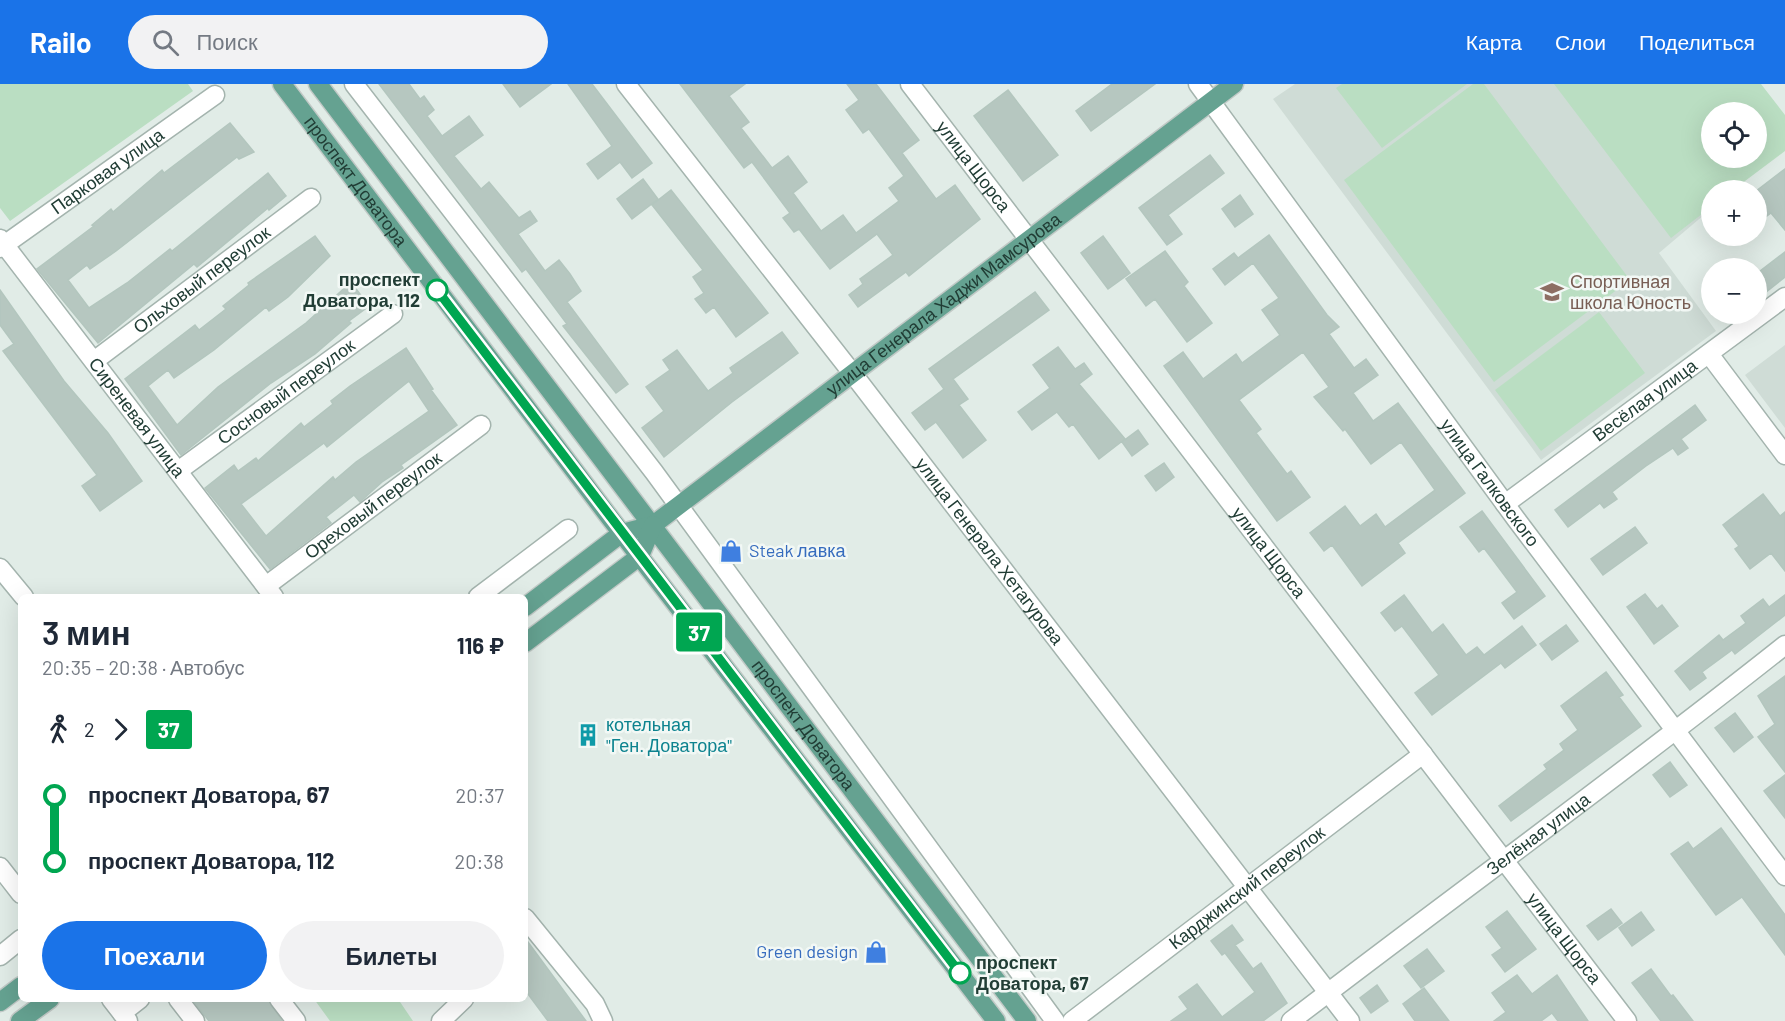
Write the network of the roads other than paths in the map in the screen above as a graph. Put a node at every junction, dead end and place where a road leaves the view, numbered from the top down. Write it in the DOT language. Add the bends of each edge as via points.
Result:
graph roads {
  1 [pos="282,84"];
  2 [pos="318,84"];
  3 [pos="354,84"];
  4 [pos="626,84"];
  5 [pos="910,84"];
  6 [pos="1198,84"];
  7 [pos="1234,84"];
  8 [pos="215,95"];
  9 [pos="1211,101"];
  10 [pos="311,198"];
  11 [pos="1030,240"];
  12 [pos="1,244"];
  13 [pos="1785,297"];
  14 [pos="393,314"];
  15 [pos="1709,354"];
  16 [pos="94,361"];
  17 [pos="853,374"];
  18 [pos="481,425"];
  19 [pos="1785,455"];
  20 [pos="178,471"];
  21 [pos="1505,504"];
  22 [pos="679,505"];
  23 [pos="653,525"];
  24 [pos="568,529"];
  25 [pos="622,533"];
  26 [pos="640,556"];
  27 [pos="0,568"];
  28 [pos="270,592"];
  29 [pos="22,594"];
  30 [pos="482,594"];
  31 [pos="528,605"];
  32 [pos="528,641"];
  33 [pos="1785,645"];
  34 [pos="1675,732"];
  35 [pos="1423,754"];
  36 [pos="1504,858"];
  37 [pos="0,867"];
  38 [pos="1785,876"];
  39 [pos="1246,887"];
  40 [pos="18,890"];
  41 [pos="528,922"];
  42 [pos="18,941"];
  43 [pos="0,956"];
  44 [pos="18,988"];
  45 [pos="1327,993"];
  46 [pos="0,1002"];
  47 [pos="46,1002"];
  48 [pos="135,1002"];
  49 [pos="180,1002"];
  50 [pos="281,1002"];
  51 [pos="461,1002"];
  52 [pos="120,1011"];
  53 [pos="20,1021"];
  54 [pos="195,1021"];
  55 [pos="296,1021"];
  56 [pos="441,1021"];
  57 [pos="603,1021"];
  58 [pos="996,1021"];
  59 [pos="1027,1021"];
  60 [pos="1055,1021"];
  61 [pos="1072,1021"];
  62 [pos="1291,1021"];
  63 [pos="1350,1021"];
  64 [pos="1628,1021"];
  1 -- 25 [label="main road, проспект Доватора"];
  2 -- 23 [label="main road, проспект Доватора"];
  3 -- 22 [label="street, проспект Доватора"];
  4 -- 17 [label="street, улица Генерала Хетагурова"];
  5 -- 11 [label="street, улица Щорса"];
  6 -- 9 [label="street, улица Галковского"];
  7 -- 9 [label="main road, улица Генерала Хаджи Мамсурова"];
  8 -- 12 [label="street, Парковая улица"];
  9 -- 11 [label="main road, улица Генерала Хаджи Мамсурова"];
  9 -- 21 [label="street, улица Галковского"];
  10 -- 16 [label="street, Ольховый переулок"];
  11 -- 17 [label="main road, улица Генерала Хаджи Мамсурова"];
  11 -- 35 [label="street, улица Щорса"];
  12 -- 16 [label="street, Сиреневая улица"];
  13 -- 15 [label="street, Весёлая улица"];
  14 -- 20 [label="street, Сосновый переулок"];
  15 -- 19 [label="street"];
  15 -- 21 [label="street, Весёлая улица"];
  16 -- 20 [label="street, Сиреневая улица"];
  17 -- 22 [label="main road, улица Генерала Хаджи Мамсурова"];
  17 -- 39 [label="street, улица Генерала Хетагурова"];
  18 -- 28 [label="street, Ореховый переулок"];
  20 -- 28 [label="street, Сиреневая улица"];
  21 -- 34 [label="street, улица Галковского"];
  22 -- 23 [label="main road, улица Генерала Хаджи Мамсурова"];
  22 -- 60 [label="street, проспект Доватора"];
  23 -- 25 [label="main road, улица Генерала Хаджи Мамсурова"];
  23 -- 26 [label="main road, улица Генерала Хаджи Мамсурова"];
  23 -- 59 [label="main road, проспект Доватора"];
  24 -- 30 [label="street"];
  25 -- 26 [label="main road, проспект Доватора"];
  25 -- 31 [label="main road, улица Генерала Хаджи Мамсурова"];
  26 -- 32 [label="main road"];
  26 -- 58 [label="main road, проспект Доватора"];
  27 -- 29 [label="street"];
  33 -- 34 [label="street, Зелёная улица"];
  34 -- 36 [label="street, Зелёная улица"];
  34 -- 38 [label="street, улица Галковского"];
  35 -- 36 [label="street, улица Щорса"];
  35 -- 39 [label="street, Карджинский переулок"];
  36 -- 45 [label="street, Зелёная улица"];
  36 -- 64 [label="street, улица Щорса"];
  37 -- 40 [label="street"];
  39 -- 45 [label="street, улица Генерала Хетагурова"];
  39 -- 61 [label="street, Карджинский переулок"];
  41 -- 57 [label="street" via="595,1004"];
  42 -- 43 [label="street"];
  44 -- 46 [label="main road"];
  45 -- 62 [label="street, Зелёная улица"];
  45 -- 63 [label="street, улица Генерала Хетагурова"];
  47 -- 53 [label="main road"];
  48 -- 52 [label="street"];
  49 -- 54 [label="street"];
  50 -- 55 [label="street"];
  51 -- 56 [label="street"];
}
